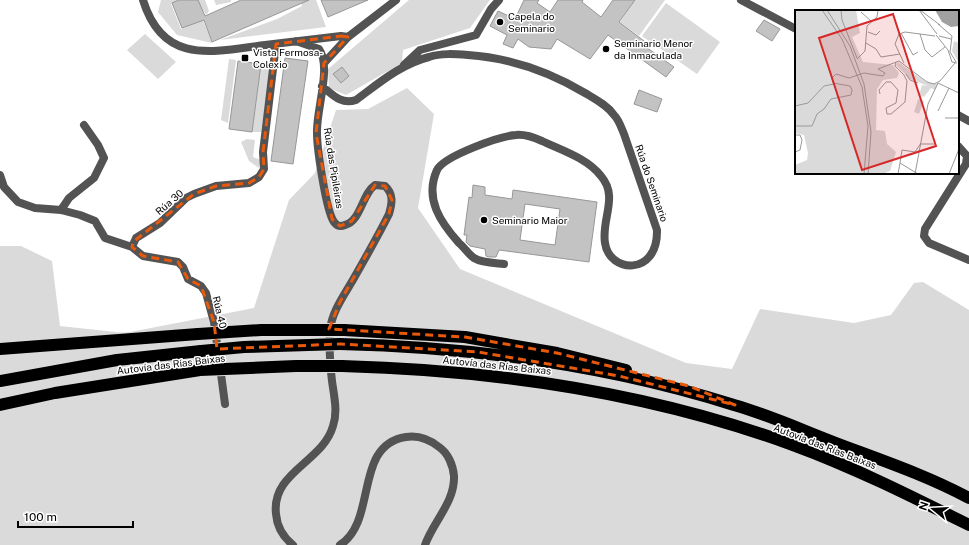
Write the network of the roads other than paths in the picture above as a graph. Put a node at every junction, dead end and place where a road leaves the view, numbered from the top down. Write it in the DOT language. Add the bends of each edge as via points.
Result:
graph roads {
  1 [pos="143,0"];
  2 [pos="396,0"];
  3 [pos="499,0"];
  4 [pos="741,0"];
  5 [pos="795,28"];
  6 [pos="348,37"];
  7 [pos="296,41"];
  8 [pos="276,44"];
  9 [pos="324,63"];
  10 [pos="403,66"];
  11 [pos="322,86"];
  12 [pos="959,116"];
  13 [pos="969,121"];
  14 [pos="84,125"];
  15 [pos="959,147"];
  16 [pos="968,156"];
  17 [pos="0,175"];
  18 [pos="61,210"];
  19 [pos="132,247"];
  20 [pos="969,260"];
  21 [pos="504,264"];
  22 [pos="0,349"];
  23 [pos="0,381"];
  24 [pos="225,404"];
  25 [pos="0,405"];
  26 [pos="735,405"];
  27 [pos="969,498"];
  28 [pos="969,524"];
  29 [pos="293,545"];
  30 [pos="340,545"];
  31 [pos="425,545"];
  1 -- 8 [label="street" via="157,29 184,48 210,52"];
  2 -- 6 [label="street"];
  3 -- 10 [label="street" via="476,35 420,50"];
  4 -- 5 [label="street"];
  6 -- 7 [label="street"];
  6 -- 9 [label="street"];
  7 -- 8 [label="street"];
  7 -- 9 [label="street" via="319,49"];
  8 -- 19 [label="street, Rúa 30" via="262,174 254,181 216,186 186,198 160,223 136,238"];
  9 -- 11 [label="street"];
  10 -- 11 [label="street, Rúa do Seminario" via="356,100 349,102 337,99"];
  10 -- 21 [label="street, Rúa do Seminario" via="446,54 484,56 529,66 564,81 599,102 619,121 658,230 658,241 650,258 638,265 621,263 608,251 605,233 610,204 609,193 602,176 587,163 538,139 516,134 498,138 459,154 438,169 432,196 438,215 474,258"];
  11 -- 29 [label="street, Rúa das Pipileiras" via="316,133 332,219 340,226 346,225 375,185 385,186 392,200 389,214 333,317 330,348 335,399 334,425 325,443 289,476 281,488 276,504 279,527"];
  12 -- 13 [label="street"];
  14 -- 18 [label="street" via="104,158 94,178 69,198"];
  15 -- 16 [label="street"];
  16 -- 20 [label="street" via="966,164 925,229 924,236 930,243"];
  17 -- 18 [label="street, Rúa 40" via="4,187 18,202 35,208"];
  18 -- 19 [label="street, Rúa 40" via="95,221 105,238"];
  19 -- 24 [label="street, Rúa 40" via="143,256 178,262 188,279 201,286 206,293 214,322"];
  22 -- 26 [label="highway, bridge" via="261,330 344,330 465,337 557,353 689,386"];
  23 -- 26 [label="highway, Autovía das Rías Baixas, bridge" via="118,360 244,347 340,344 402,346 478,352 547,362 664,386"];
  25 -- 28 [label="highway, Autovía das Rías Baixas, bridge" via="55,392 200,370 296,366 415,368 556,384 692,413 792,444 891,486"];
  26 -- 27 [label="highway, Autovía das Rías Baixas" via="936,481"];
  30 -- 31 [label="street" via="351,536 357,524 370,474 381,451 397,440 417,436 441,448 450,459 454,473 450,497 431,529"];
}
